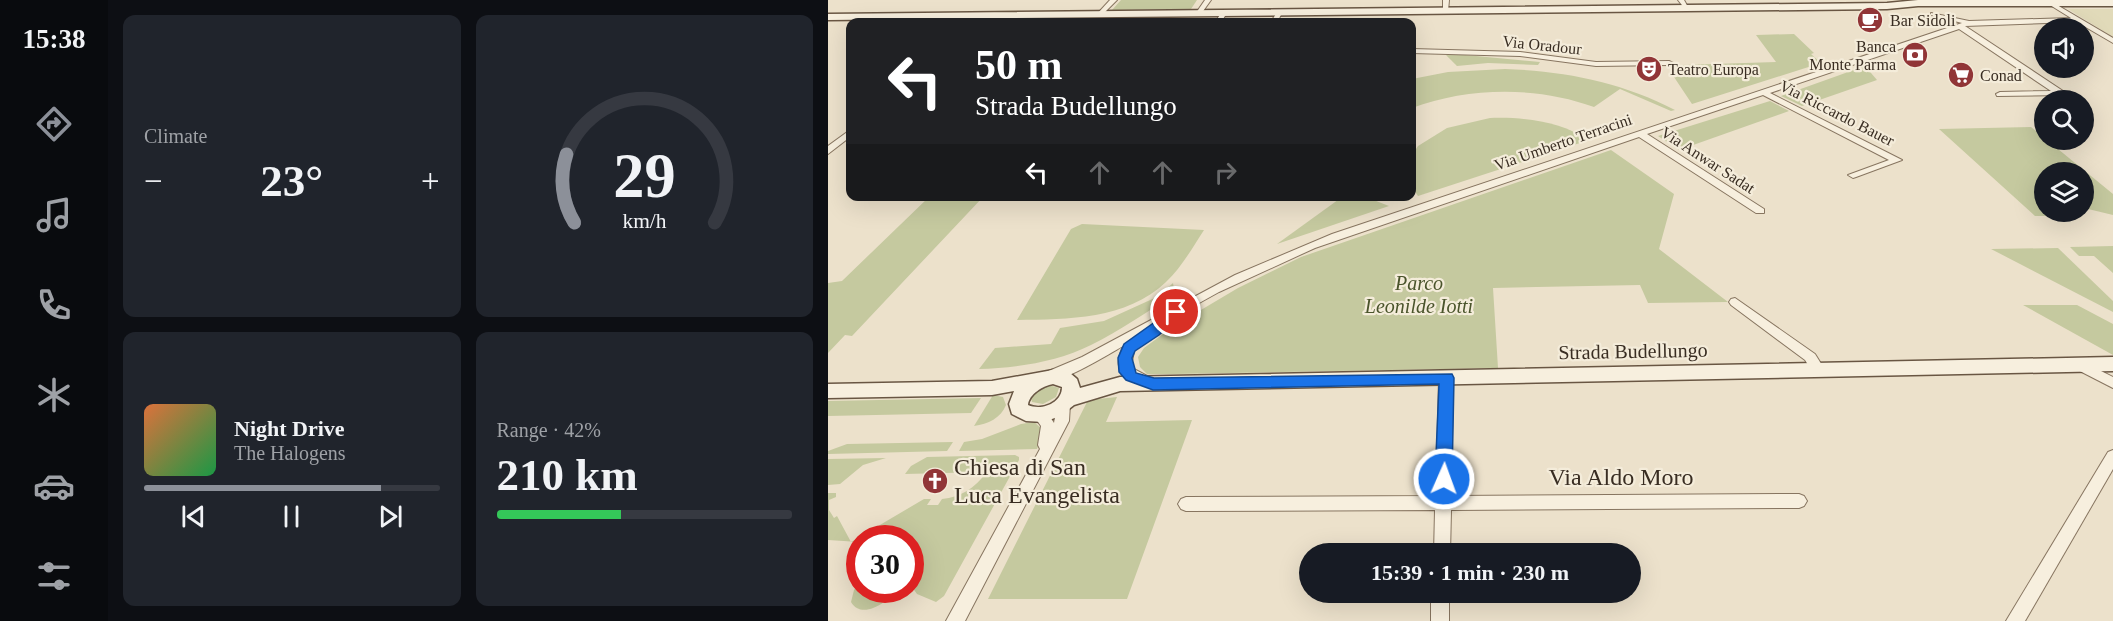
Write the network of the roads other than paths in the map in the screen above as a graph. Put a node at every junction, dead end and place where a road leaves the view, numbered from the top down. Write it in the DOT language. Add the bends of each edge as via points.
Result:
graph roads {
  1 [pos="1114,0"];
  2 [pos="1208,0"];
  3 [pos="2113,3"];
  4 [pos="1684,4"];
  5 [pos="2052,4"];
  6 [pos="1446,5"];
  7 [pos="1914,5"];
  8 [pos="1550,9"];
  9 [pos="1938,10"];
  10 [pos="1363,12"];
  11 [pos="1199,13"];
  12 [pos="1224,13"];
  13 [pos="1279,13"];
  14 [pos="1100,14"];
  15 [pos="1004,15"];
  16 [pos="828,17"];
  17 [pos="1000,18"];
  18 [pos="1221,18"];
  19 [pos="1276,18"];
  20 [pos="2075,18"];
  21 [pos="2034,21"];
  22 [pos="1969,23"];
  23 [pos="1959,26"];
  24 [pos="2094,30"];
  25 [pos="2113,41"];
  26 [pos="1416,51"];
  27 [pos="1669,63"];
  28 [pos="1763,92"];
  29 [pos="2000,94"];
  30 [pos="1640,134"];
  31 [pos="846,136"];
  32 [pos="828,151"];
  33 [pos="1853,175"];
  34 [pos="1760,211"];
  35 [pos="1735,302"];
  36 [pos="1176,312"];
  37 [pos="1129,347"];
  38 [pos="2078,364"];
  39 [pos="2112,368"];
  40 [pos="1818,370"];
  41 [pos="1446,378"];
  42 [pos="1041,380"];
  43 [pos="2113,383"];
  44 [pos="1153,384"];
  45 [pos="992,388"];
  46 [pos="828,391"];
  47 [pos="1069,394"];
  48 [pos="1018,400"];
  49 [pos="1040,415"];
  50 [pos="1044,452"];
  51 [pos="2113,456"];
  52 [pos="1799,501"];
  53 [pos="1443,502"];
  54 [pos="1186,504"];
  55 [pos="1442,543"];
  56 [pos="1440,603"];
  57 [pos="955,621"];
  58 [pos="1440,621"];
  59 [pos="2015,621"];
  1 -- 14 [label="street"];
  2 -- 11 [label="street"];
  3 -- 5 [label="street"];
  4 -- 7 [label="street"];
  4 -- 8 [label="street"];
  5 -- 9 [label="street" via="1955,5"];
  5 -- 20 [label="street"];
  6 -- 8 [label="street"];
  6 -- 10 [label="street"];
  7 -- 9 [label="street"];
  8 -- 10 [label="street"];
  9 -- 22 [label="street"];
  9 -- 22 [label="street"];
  10 -- 13 [label="street"];
  11 -- 12 [label="street"];
  11 -- 14 [label="street"];
  12 -- 13 [label="street"];
  12 -- 18 [label="street"];
  13 -- 19 [label="street"];
  14 -- 15 [label="street"];
  15 -- 16 [label="street"];
  15 -- 17 [label="street"];
  21 -- 22 [label="street"];
  22 -- 23 [label="street, Via Umberto Terracini"];
  23 -- 28 [label="street, Via Umberto Terracini"];
  23 -- 29 [label="street" via="2060,93"];
  24 -- 25 [label="street"];
  26 -- 27 [label="street, Via Oradour" via="1520,54 1596,64"];
  28 -- 30 [label="street, Via Umberto Terracini"];
  28 -- 33 [label="street, Via Riccardo Bauer" via="1897,160"];
  30 -- 34 [label="street, Via Anwar Sadat"];
  30 -- 36 [label="street, Via Umberto Terracini" via="1308,246 1234,279"];
  31 -- 32 [label="street"];
  35 -- 40 [label="street" via="1810,357"];
  36 -- 37 [label="street, Via Umberto Terracini"];
  36 -- 42 [label="street, Via Umberto Terracini" via="1103,353"];
  37 -- 44 [label="street, Strada Budellungo" via="1126,372"];
  37 -- 47 [label="street, Via Umberto Terracini" via="1080,375"];
  38 -- 39 [label="street, Strada Budellungo"];
  38 -- 40 [label="street, Strada Budellungo"];
  38 -- 43 [label="street"];
  40 -- 41 [label="street, Strada Budellungo"];
  41 -- 44 [label="street, Strada Budellungo"];
  41 -- 53 [label="street"];
  42 -- 45 [label="street"];
  42 -- 47 [label="street" via="1064,378"];
  42 -- 48 [label="street"];
  44 -- 47 [label="street, Strada Budellungo" via="1120,384"];
  45 -- 46 [label="street"];
  45 -- 48 [label="street"];
  47 -- 49 [label="street, Strada Budellungo"];
  47 -- 50 [label="street" via="1062,421"];
  48 -- 49 [label="street" via="1022,412"];
  49 -- 50 [label="street" via="1048,425"];
  50 -- 57 [label="street"];
  51 -- 59 [label="street"];
  52 -- 53 [label="street, Via Aldo Moro"];
  53 -- 54 [label="street, Via Aldo Moro"];
  53 -- 55 [label="street"];
  56 -- 58 [label="street"];
}
